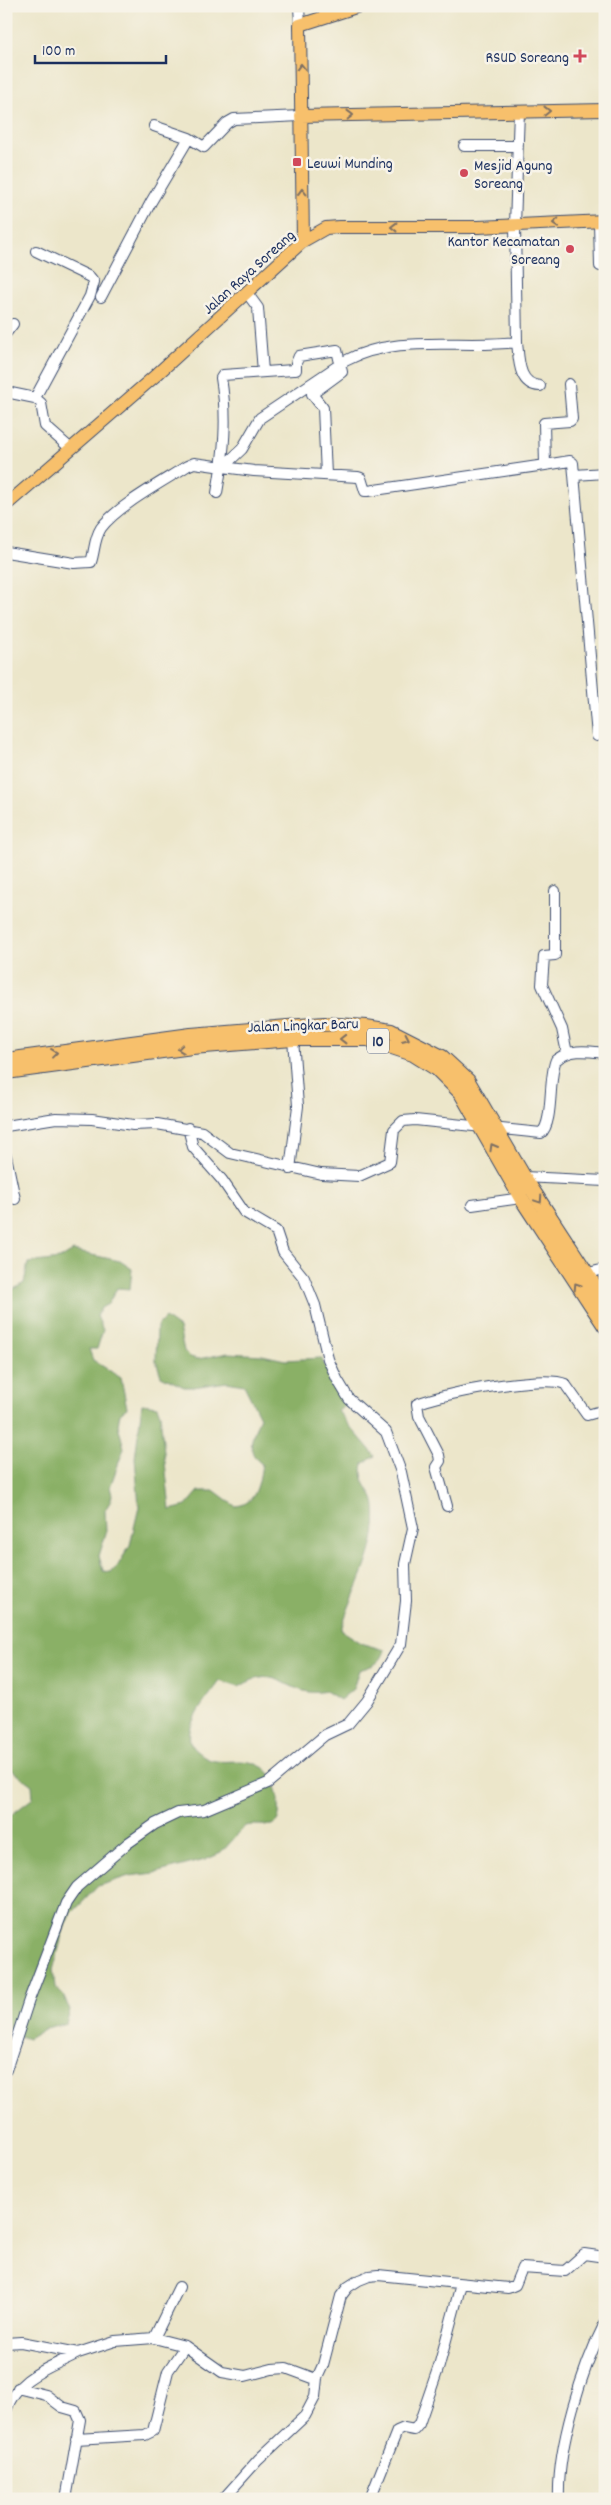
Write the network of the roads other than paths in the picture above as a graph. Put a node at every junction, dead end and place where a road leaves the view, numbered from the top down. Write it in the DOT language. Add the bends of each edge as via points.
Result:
graph roads {
  1 [pos="299,6"];
  2 [pos="359,6"];
  3 [pos="300,25"];
  4 [pos="605,110"];
  5 [pos="519,111"];
  6 [pos="301,116"];
  7 [pos="154,126"];
  8 [pos="189,138"];
  9 [pos="464,146"];
  10 [pos="518,146"];
  11 [pos="602,221"];
  12 [pos="515,225"];
  13 [pos="302,241"];
  14 [pos="36,250"];
  15 [pos="600,266"];
  16 [pos="247,293"];
  17 [pos="101,296"];
  18 [pos="12,324"];
  19 [pos="6,333"];
  20 [pos="517,342"];
  21 [pos="341,366"];
  22 [pos="263,372"];
  23 [pos="569,384"];
  24 [pos="540,386"];
  25 [pos="6,392"];
  26 [pos="35,398"];
  27 [pos="72,449"];
  28 [pos="223,463"];
  29 [pos="545,465"];
  30 [pos="605,473"];
  31 [pos="326,475"];
  32 [pos="574,475"];
  33 [pos="217,493"];
  34 [pos="6,505"];
  35 [pos="6,552"];
  36 [pos="597,736"];
  37 [pos="555,891"];
  38 [pos="293,1039"];
  39 [pos="567,1053"];
  40 [pos="605,1053"];
  41 [pos="6,1060"];
  42 [pos="6,1072"];
  43 [pos="6,1126"];
  44 [pos="480,1126"];
  45 [pos="188,1128"];
  46 [pos="496,1129"];
  47 [pos="6,1156"];
  48 [pos="290,1169"];
  49 [pos="524,1177"];
  50 [pos="605,1181"];
  51 [pos="521,1198"];
  52 [pos="15,1199"];
  53 [pos="472,1205"];
  54 [pos="605,1270"];
  55 [pos="588,1273"];
  56 [pos="605,1301"];
  57 [pos="605,1326"];
  58 [pos="605,1410"];
  59 [pos="447,1506"];
  60 [pos="6,2070"];
  61 [pos="605,2257"];
  62 [pos="461,2284"];
  63 [pos="179,2287"];
  64 [pos="605,2322"];
  65 [pos="154,2338"];
  66 [pos="6,2343"];
  67 [pos="185,2346"];
  68 [pos="78,2353"];
  69 [pos="317,2378"];
  70 [pos="18,2388"];
  71 [pos="6,2411"];
  72 [pos="76,2440"];
  73 [pos="66,2499"];
  74 [pos="223,2499"];
  75 [pos="370,2499"];
  76 [pos="559,2499"];
  1 -- 3 [label="street"];
  2 -- 3 [label="main road"];
  6 -- 3 [label="main road, one-way"];
  5 -- 4 [label="main road, one-way"];
  6 -- 5 [label="main road, one-way"];
  5 -- 10 [label="street"];
  6 -- 8 [label="street" via="234,120 204,146"];
  13 -- 6 [label="main road, one-way"];
  7 -- 8 [label="street"];
  8 -- 17 [label="street"];
  9 -- 10 [label="street"];
  10 -- 12 [label="street"];
  11 -- 12 [label="main road, Jalan Raya Soreang, one-way"];
  11 -- 15 [label="street"];
  12 -- 13 [label="main road, Jalan Raya Soreang, one-way" via="339,227 316,232"];
  12 -- 20 [label="street"];
  13 -- 16 [label="main road, Jalan Raya Soreang"];
  14 -- 26 [label="street" via="90,276 94,282 90,296"];
  16 -- 22 [label="street" via="258,308"];
  16 -- 27 [label="main road, Jalan Raya Soreang"];
  18 -- 19 [label="street"];
  20 -- 21 [label="street" via="407,344 359,355"];
  20 -- 24 [label="street" via="524,379"];
  21 -- 22 [label="street" via="337,350 334,350 300,356 296,370"];
  21 -- 28 [label="street" via="260,418 242,449"];
  21 -- 31 [label="street" via="339,375 312,394 324,408"];
  22 -- 28 [label="street" via="226,374 221,378 226,420"];
  23 -- 29 [label="street" via="572,419 544,423"];
  25 -- 26 [label="street"];
  26 -- 27 [label="street" via="43,407 47,430"];
  27 -- 34 [label="main road, Jalan Raya Soreang"];
  28 -- 31 [label="street"];
  28 -- 33 [label="street"];
  28 -- 35 [label="street" via="194,463 115,515 101,528 91,562 86,564"];
  29 -- 31 [label="street" via="374,491 365,491 358,477"];
  29 -- 32 [label="street" via="572,461"];
  30 -- 32 [label="street"];
  32 -- 36 [label="street"];
  37 -- 39 [label="street" via="555,955 544,956 542,985 562,1029"];
  38 -- 42 [label="highway, Jalan Lingkar Baru / 10, one-way" via="192,1047"];
  44 -- 38 [label="highway, Jalan Lingkar Baru / 10, one-way" via="451,1081 413,1054 368,1039"];
  38 -- 48 [label="street" via="298,1106"];
  39 -- 40 [label="street"];
  39 -- 46 [label="street" via="552,1066 546,1129 537,1133"];
  41 -- 46 [label="highway, Jalan Lingkar Baru / 10, one-way" via="192,1035 324,1024 366,1026 391,1032 442,1057 468,1081"];
  43 -- 45 [label="street" via="56,1118"];
  44 -- 46 [label="street"];
  44 -- 48 [label="street" via="403,1121 394,1130 390,1162 359,1176"];
  51 -- 44 [label="highway, Jalan Lingkar Baru / 10, one-way"];
  45 -- 48 [label="street" via="202,1132 230,1153"];
  45 -- 60 [label="street" via="193,1147 244,1212 276,1231 283,1252 304,1278 337,1379 350,1399 390,1439 413,1528 406,1564 401,1644 367,1701 348,1724 325,1735 268,1782 204,1810 178,1813 155,1824 77,1887 66,1902"];
  46 -- 49 [label="highway, Jalan Lingkar Baru / 10"];
  47 -- 52 [label="street"];
  49 -- 50 [label="street"];
  49 -- 55 [label="highway, Jalan Lingkar Baru / 10, one-way"];
  51 -- 53 [label="street"];
  57 -- 51 [label="highway, Jalan Lingkar Baru / 10, one-way"];
  54 -- 55 [label="street"];
  55 -- 56 [label="highway, Jalan Lingkar Baru / 10"];
  58 -- 59 [label="street" via="587,1415 565,1384 548,1381 505,1383 417,1404 419,1416 439,1455 436,1467"];
  61 -- 62 [label="street" via="581,2256 565,2271 522,2268 512,2288"];
  62 -- 69 [label="street" via="378,2275 348,2287 341,2296"];
  62 -- 75 [label="street" via="419,2424 412,2431 404,2428 397,2431"];
  63 -- 65 [label="street"];
  64 -- 76 [label="street" via="592,2349 566,2437 558,2480"];
  65 -- 67 [label="street"];
  65 -- 68 [label="street" via="115,2341"];
  66 -- 68 [label="street" via="21,2342"];
  67 -- 69 [label="street" via="227,2374 244,2376 286,2368"];
  67 -- 72 [label="street" via="168,2371 154,2431 145,2435"];
  68 -- 70 [label="street" via="25,2380"];
  69 -- 74 [label="street" via="315,2397 299,2424 258,2460"];
  70 -- 71 [label="street"];
  70 -- 72 [label="street" via="46,2395 62,2407 76,2411 80,2420"];
  72 -- 73 [label="street"];
}
